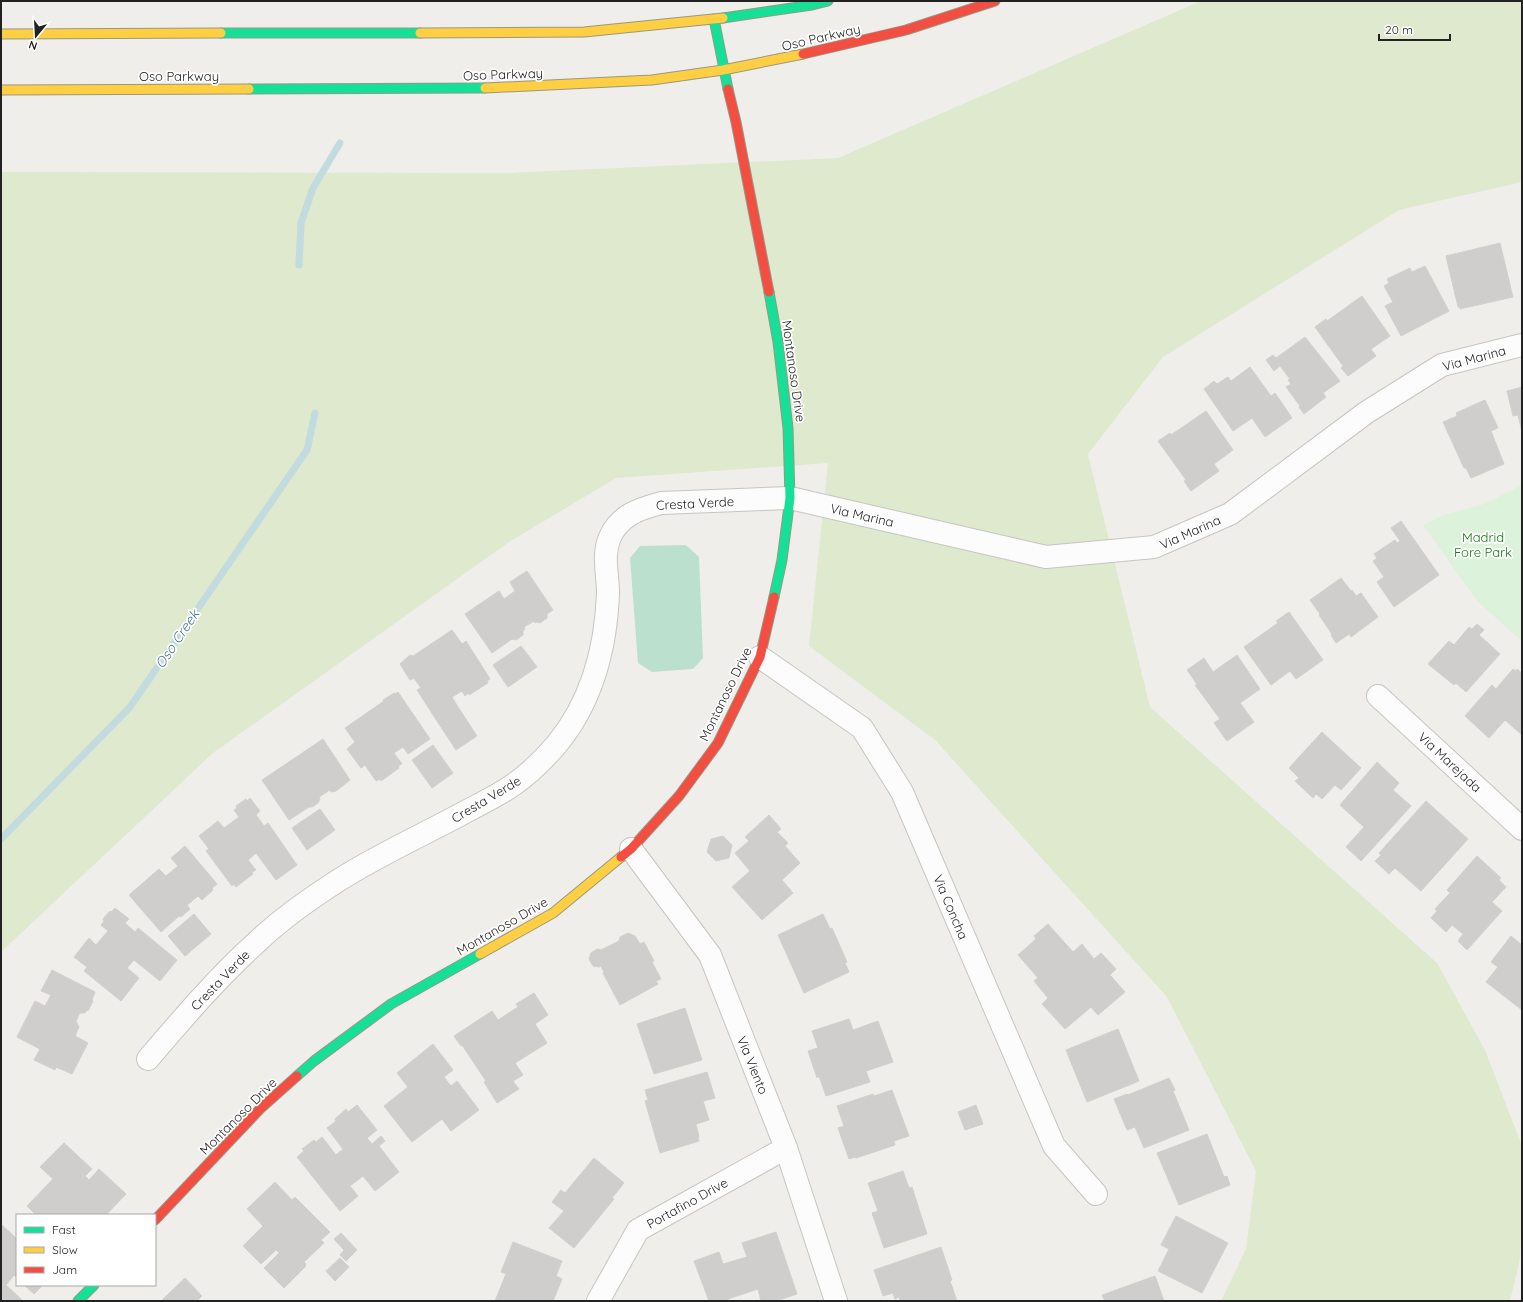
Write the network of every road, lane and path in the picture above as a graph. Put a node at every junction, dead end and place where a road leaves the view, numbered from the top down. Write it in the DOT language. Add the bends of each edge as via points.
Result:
graph roads {
  1 [pos="828,1"];
  2 [pos="995,1"];
  3 [pos="714,19"];
  4 [pos="1,34"];
  5 [pos="723,70"];
  6 [pos="1,90"];
  7 [pos="1522,345"];
  8 [pos="790,498"];
  9 [pos="760,657"];
  10 [pos="1378,696"];
  11 [pos="1522,829"];
  12 [pos="631,849"];
  13 [pos="148,1059"];
  14 [pos="786,1148"];
  15 [pos="1096,1194"];
  16 [pos="156,1219"];
  17 [pos="93,1286"];
  18 [pos="78,1301"];
  19 [pos="598,1301"];
  20 [pos="836,1301"];
  1 -- 3 [label="main road"];
  2 -- 5 [label="main road, Oso Parkway" via="906,30 810,54"];
  3 -- 4 [label="main road" via="584,32"];
  3 -- 5 [label="main road, Montanoso Drive"];
  5 -- 6 [label="main road, Oso Parkway" via="652,80 500,88"];
  5 -- 8 [label="main road, Montanoso Drive" via="736,122 778,342 788,428"];
  7 -- 8 [label="street, Via Marina" via="1442,365 1367,412 1230,514 1154,547 1046,557"];
  8 -- 9 [label="main road, Montanoso Drive" via="782,560"];
  8 -- 13 [label="street, Cresta Verde" via="661,503 630,513 618,522 609,538 605,553 608,591 602,653 592,686 558,743 514,785 340,880 292,913 253,946 190,1010"];
  9 -- 12 [label="main road, Montanoso Drive" via="718,743 679,796"];
  9 -- 15 [label="street, Via Concha" via="862,728 902,792 1054,1146"];
  10 -- 11 [label="street, Via Marejada"];
  12 -- 14 [label="street, Via Viento" via="710,955"];
  12 -- 16 [label="main road, Montanoso Drive" via="553,913 391,1004 314,1061 260,1109"];
  14 -- 19 [label="street, Portafino Drive" via="638,1230"];
  14 -- 20 [label="street, Via Viento"];
  17 -- 18 [label="main road"];
}
